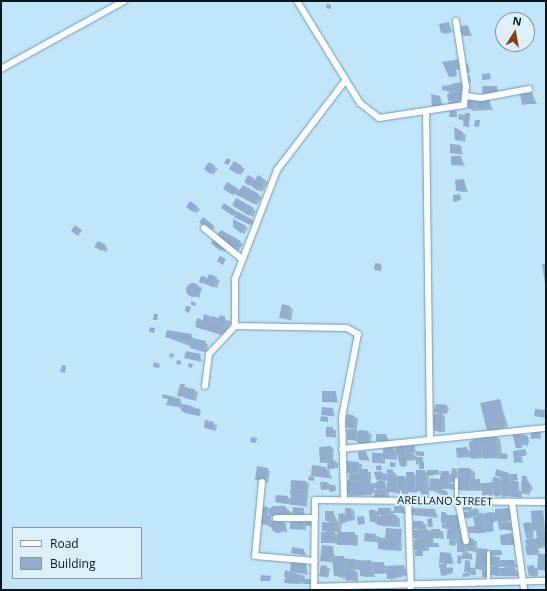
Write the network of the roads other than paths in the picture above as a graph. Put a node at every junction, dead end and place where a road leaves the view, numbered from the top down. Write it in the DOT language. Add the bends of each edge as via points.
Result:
graph roads {
  1 [pos="124,1"];
  2 [pos="297,1"];
  3 [pos="456,21"];
  4 [pos="1,69"];
  5 [pos="346,81"];
  6 [pos="529,89"];
  7 [pos="466,96"];
  8 [pos="426,112"];
  9 [pos="204,228"];
  10 [pos="242,259"];
  11 [pos="235,326"];
  12 [pos="205,386"];
  13 [pos="546,428"];
  14 [pos="430,439"];
  15 [pos="342,448"];
  16 [pos="456,479"];
  17 [pos="262,482"];
  18 [pos="344,500"];
  19 [pos="408,500"];
  20 [pos="457,501"];
  21 [pos="512,502"];
  22 [pos="546,502"];
  23 [pos="276,518"];
  24 [pos="315,518"];
  25 [pos="466,541"];
  26 [pos="488,552"];
  27 [pos="315,561"];
  28 [pos="524,581"];
  29 [pos="546,581"];
  30 [pos="488,582"];
  31 [pos="411,587"];
  32 [pos="314,588"];
  33 [pos="524,590"];
  1 -- 4 [label="street"];
  2 -- 5 [label="street"];
  3 -- 7 [label="street"];
  5 -- 8 [label="street" via="372,116"];
  5 -- 10 [label="street" via="278,170"];
  6 -- 7 [label="street" via="507,90 490,97"];
  7 -- 8 [label="street" via="461,107"];
  8 -- 14 [label="street"];
  9 -- 10 [label="street"];
  10 -- 11 [label="street" via="232,292"];
  11 -- 12 [label="street" via="210,354"];
  11 -- 15 [label="street" via="356,331 358,338 342,417"];
  13 -- 14 [label="street"];
  14 -- 15 [label="street"];
  15 -- 18 [label="street"];
  16 -- 20 [label="lane"];
  17 -- 27 [label="street" via="255,556"];
  18 -- 19 [label="street, ARELLANO STREET"];
  18 -- 24 [label="street, ARELLANO STREET" via="315,500"];
  19 -- 20 [label="street, ARELLANO STREET"];
  19 -- 31 [label="street"];
  20 -- 21 [label="street, ARELLANO STREET"];
  20 -- 25 [label="street"];
  21 -- 22 [label="street, ARELLANO STREET"];
  21 -- 28 [label="street"];
  23 -- 24 [label="street"];
  24 -- 27 [label="street"];
  26 -- 30 [label="lane"];
  27 -- 32 [label="street"];
  28 -- 29 [label="street"];
  28 -- 30 [label="street"];
  28 -- 33 [label="street"];
  30 -- 31 [label="street"];
  31 -- 32 [label="street"];
}
